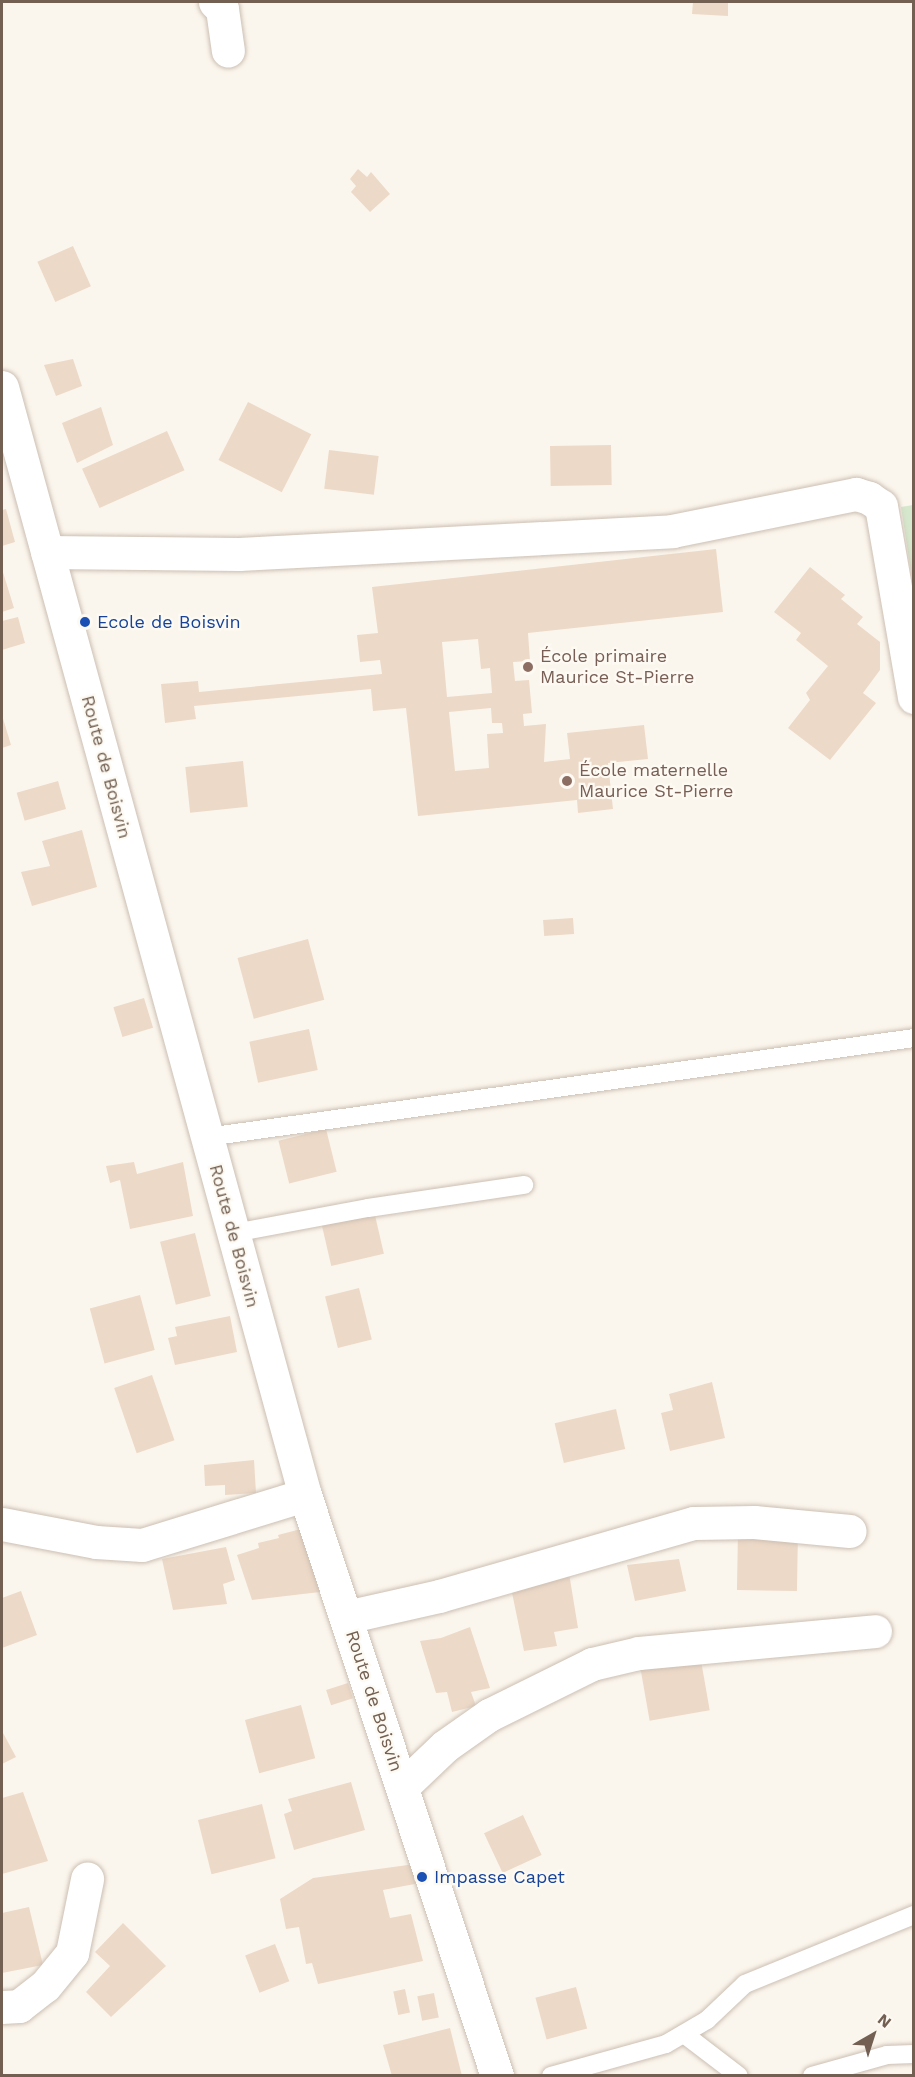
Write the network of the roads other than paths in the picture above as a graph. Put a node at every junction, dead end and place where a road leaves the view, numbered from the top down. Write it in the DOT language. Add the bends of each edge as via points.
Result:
graph roads {
  1 [pos="215,2"];
  2 [pos="228,51"];
  3 [pos="2,387"];
  4 [pos="47,552"];
  5 [pos="914,697"];
  6 [pos="914,1038"];
  7 [pos="207,1137"];
  8 [pos="524,1185"];
  9 [pos="234,1233"];
  10 [pos="305,1495"];
  11 [pos="2,1524"];
  12 [pos="850,1531"];
  13 [pos="346,1617"];
  14 [pos="875,1631"];
  15 [pos="402,1787"];
  16 [pos="87,1879"];
  17 [pos="914,1915"];
  18 [pos="2,2007"];
  19 [pos="684,2034"];
  20 [pos="914,2054"];
  21 [pos="497,2076"];
  22 [pos="551,2076"];
  23 [pos="740,2076"];
  24 [pos="812,2076"];
  1 -- 2 [label="street" via="222,9"];
  3 -- 4 [label="street, Route de Boisvin"];
  4 -- 5 [label="street" via="238,554 672,531 856,494 881,506"];
  4 -- 7 [label="street, Route de Boisvin"];
  6 -- 7 [label="lane"];
  7 -- 9 [label="street, Route de Boisvin"];
  8 -- 9 [label="lane"];
  9 -- 10 [label="street, Route de Boisvin"];
  10 -- 11 [label="street" via="142,1545 96,1542"];
  10 -- 13 [label="street, Route de Boisvin"];
  12 -- 13 [label="street" via="754,1522 694,1523 439,1596"];
  13 -- 15 [label="street, Route de Boisvin"];
  14 -- 15 [label="street" via="639,1653 592,1664 489,1715 445,1746"];
  15 -- 21 [label="street, Route de Boisvin"];
  16 -- 18 [label="street" via="72,1953 45,1986 19,2006"];
  17 -- 19 [label="lane" via="745,1984 707,2020"];
  19 -- 22 [label="lane" via="666,2044"];
  19 -- 23 [label="lane"];
  20 -- 24 [label="lane" via="887,2055"];
}
